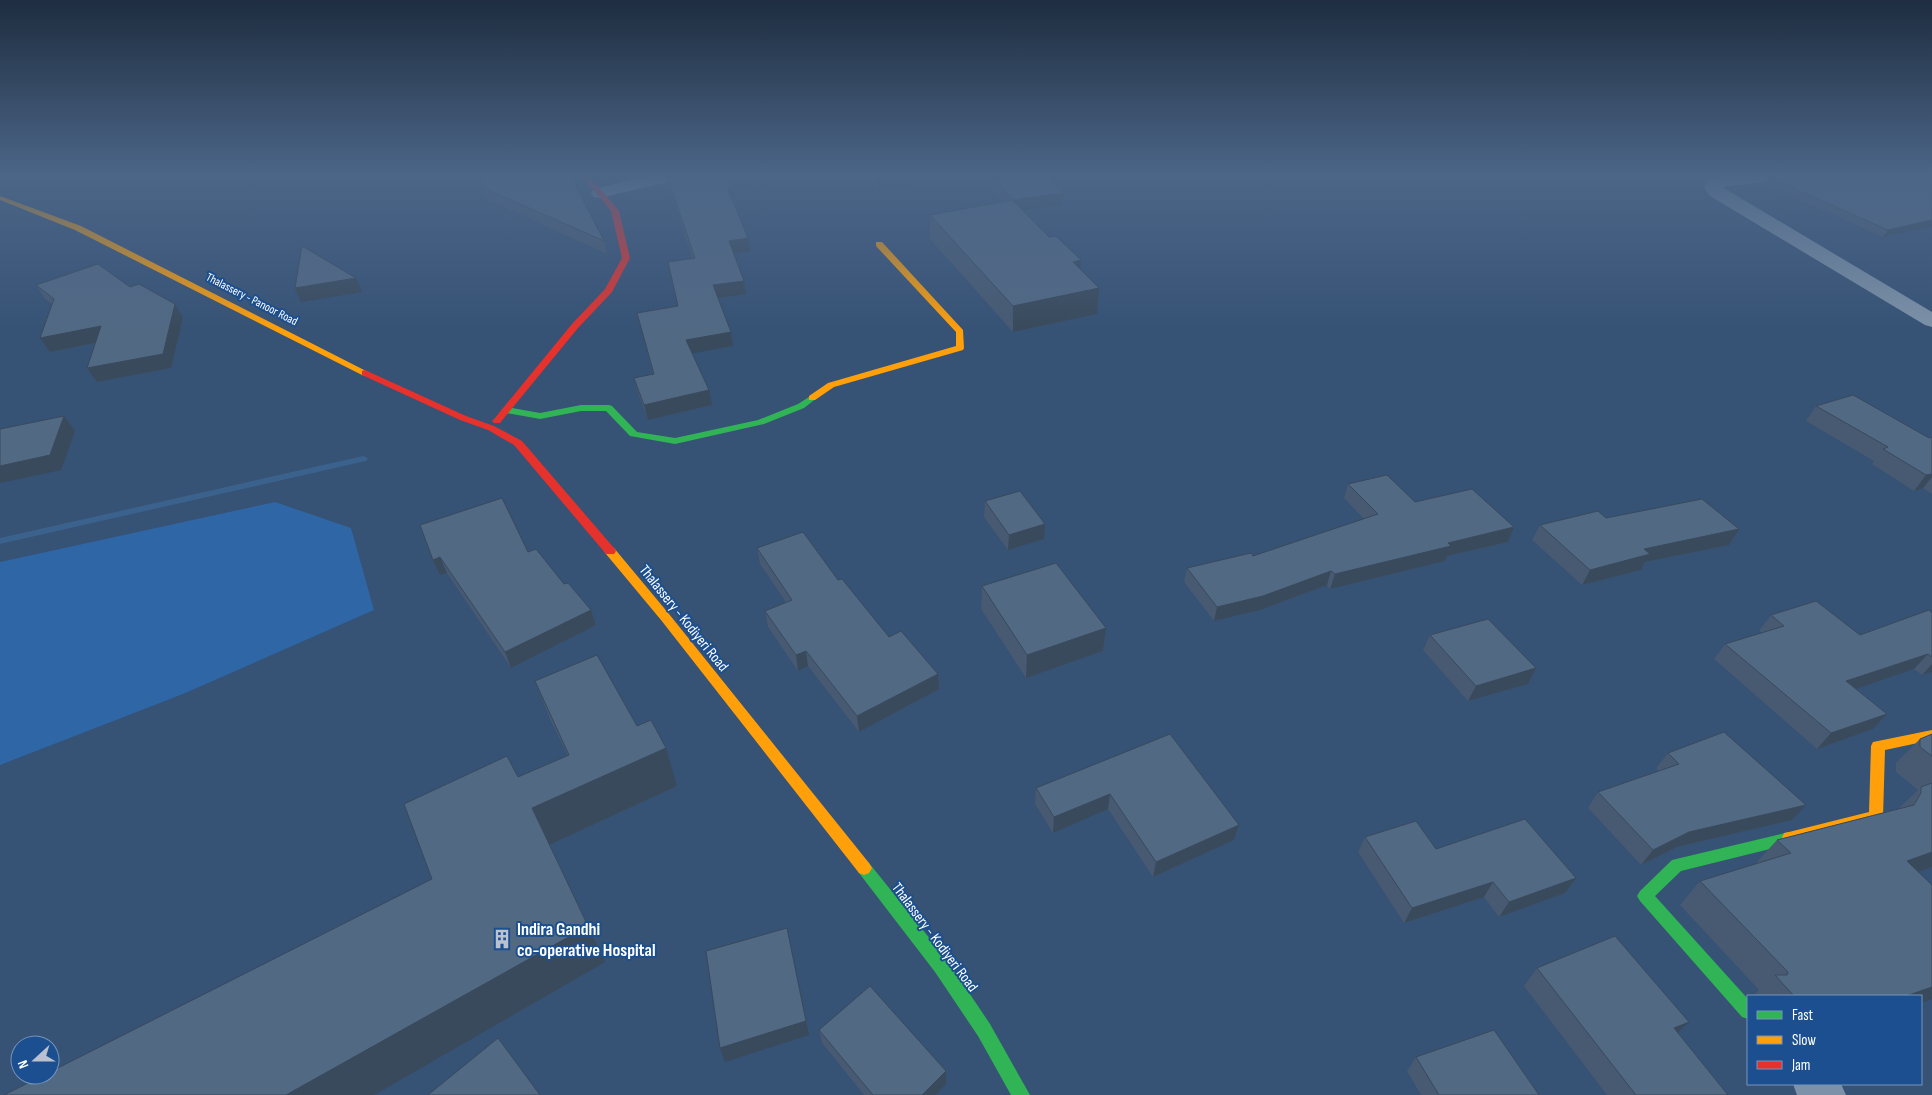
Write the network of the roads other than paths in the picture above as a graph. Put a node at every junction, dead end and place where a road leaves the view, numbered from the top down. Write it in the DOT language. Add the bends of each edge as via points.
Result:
graph roads {
  1 [pos="76,227"];
  2 [pos="619,227"];
  3 [pos="1777,227"];
  4 [pos="879,244"];
  5 [pos="1932,321"];
  6 [pos="506,410"];
  7 [pos="491,428"];
  8 [pos="1932,736"];
  9 [pos="1747,1010"];
  10 [pos="1815,1085"];
  11 [pos="1021,1095"];
  12 [pos="1824,1095"];
  1 -- 7 [label="main road, Thalassery - Panoor Road" via="400,390"];
  2 -- 6 [label="main road" via="626,258 609,290"];
  3 -- 5 [label="street"];
  4 -- 6 [label="main road" via="960,332 960,348 831,385 801,406 761,422 675,441 634,434 609,408 581,408 540,416"];
  6 -- 7 [label="main road"];
  7 -- 11 [label="main road, Thalassery - Kodiyeri Road" via="518,443 665,617 941,966 984,1030"];
  8 -- 9 [label="main road" via="1878,746 1876,817 1677,865 1644,896"];
  10 -- 12 [label="street"];
}
